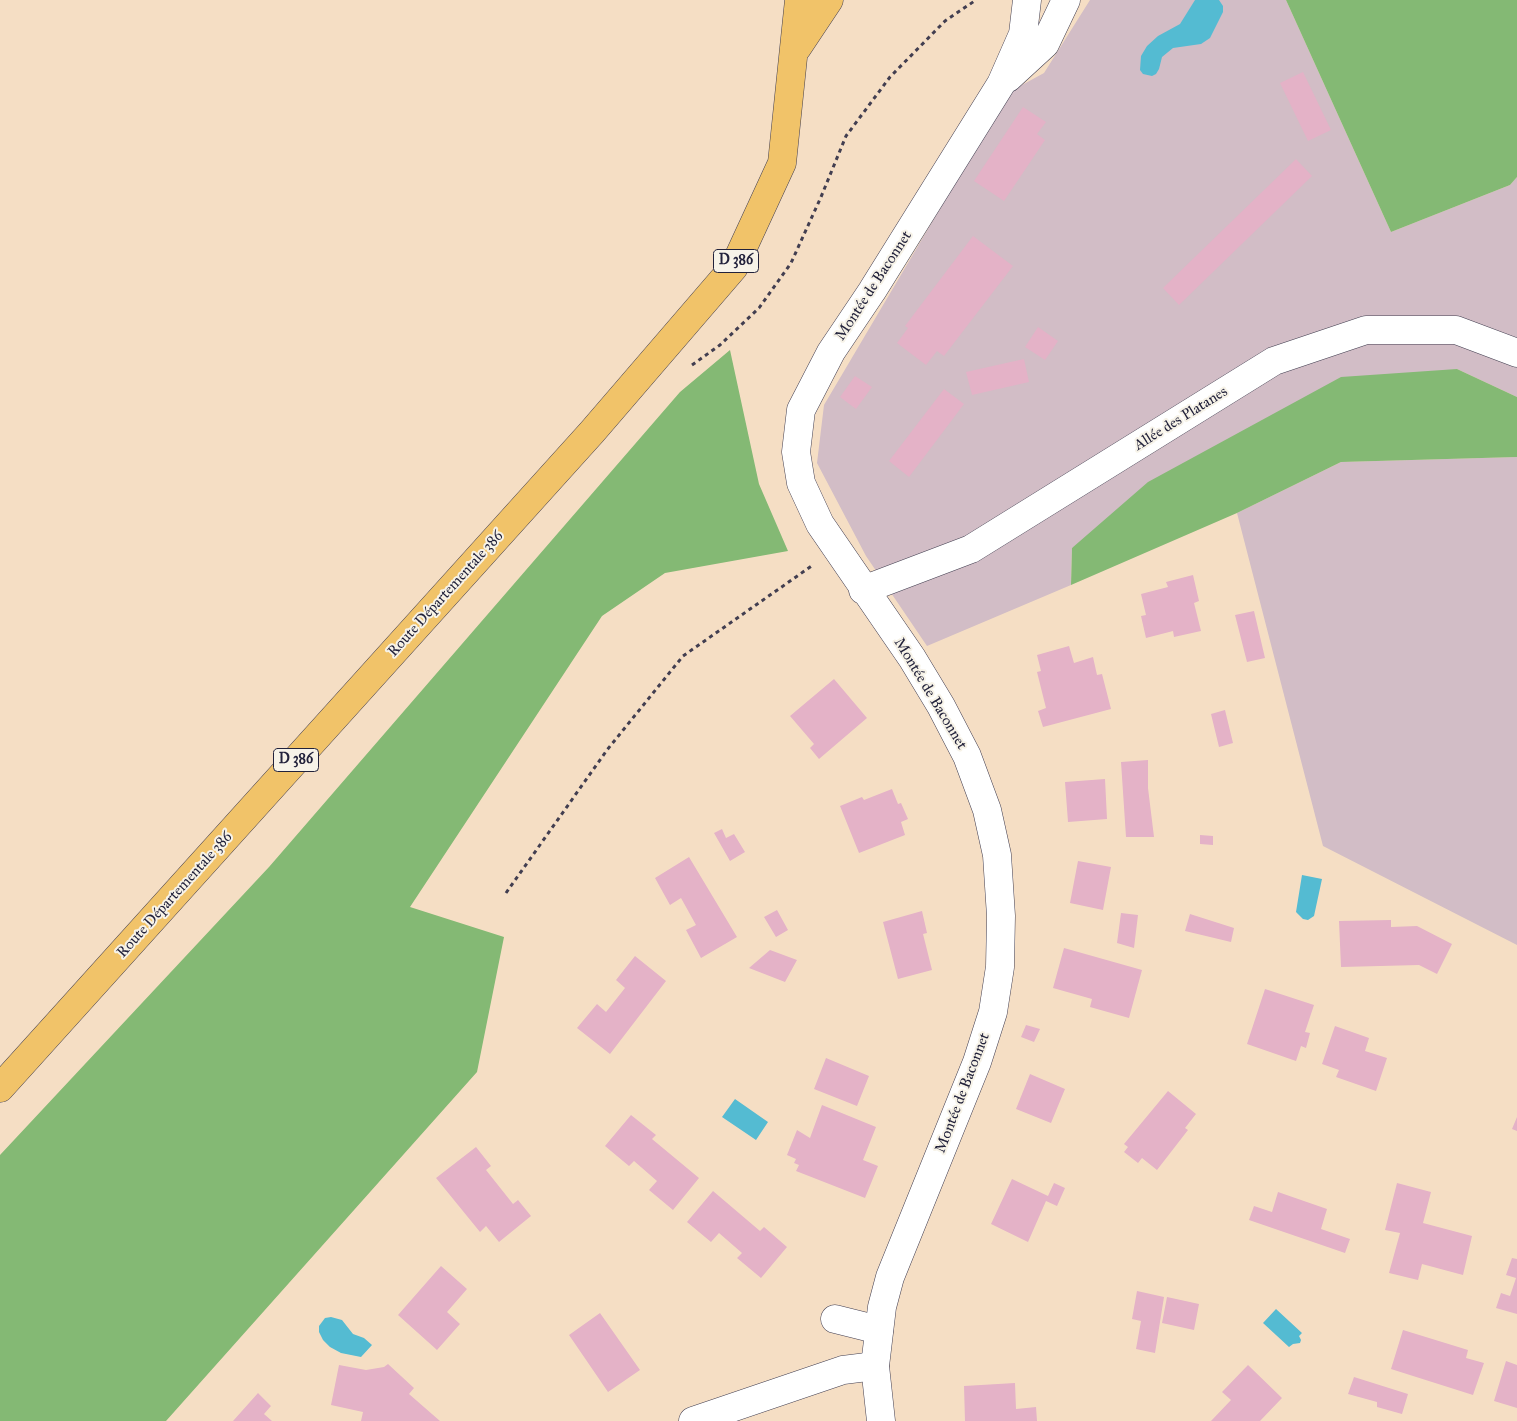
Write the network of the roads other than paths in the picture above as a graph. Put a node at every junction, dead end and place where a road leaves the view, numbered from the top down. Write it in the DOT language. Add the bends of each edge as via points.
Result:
graph roads {
  1 [pos="799,0"];
  2 [pos="829,0"];
  3 [pos="1026,0"];
  4 [pos="1066,0"];
  5 [pos="796,49"];
  6 [pos="1002,84"];
  7 [pos="1517,353"];
  8 [pos="863,590"];
  9 [pos="0,1088"];
  10 [pos="835,1319"];
  11 [pos="879,1330"];
  12 [pos="875,1366"];
  13 [pos="693,1421"];
  14 [pos="881,1421"];
  1 -- 5 [label="main road, Route Départementale 386 / D 386"];
  2 -- 5 [label="main road, Route Départementale 386 / D 386"];
  3 -- 6 [label="street, Montée de Baconnet" via="1023,34"];
  4 -- 6 [label="street, Montée de Baconnet" via="1045,44"];
  5 -- 9 [label="main road, Route Départementale 386 / D 386" via="782,163 734,267 586,439"];
  6 -- 8 [label="street, Montée de Baconnet" via="831,352 801,410 796,452 800,483 820,524"];
  7 -- 8 [label="street, Allée des Platanes" via="1456,330 1366,330 1274,361 971,549"];
  8 -- 11 [label="street, Montée de Baconnet" via="917,666 967,756 987,810 997,855 1001,916 1000,968 993,1012 977,1062 890,1277"];
  10 -- 11 [label="street"];
  11 -- 12 [label="street, Montée de Baconnet"];
  12 -- 13 [label="street" via="843,1370"];
  12 -- 14 [label="street, Montée de Baconnet"];
}
